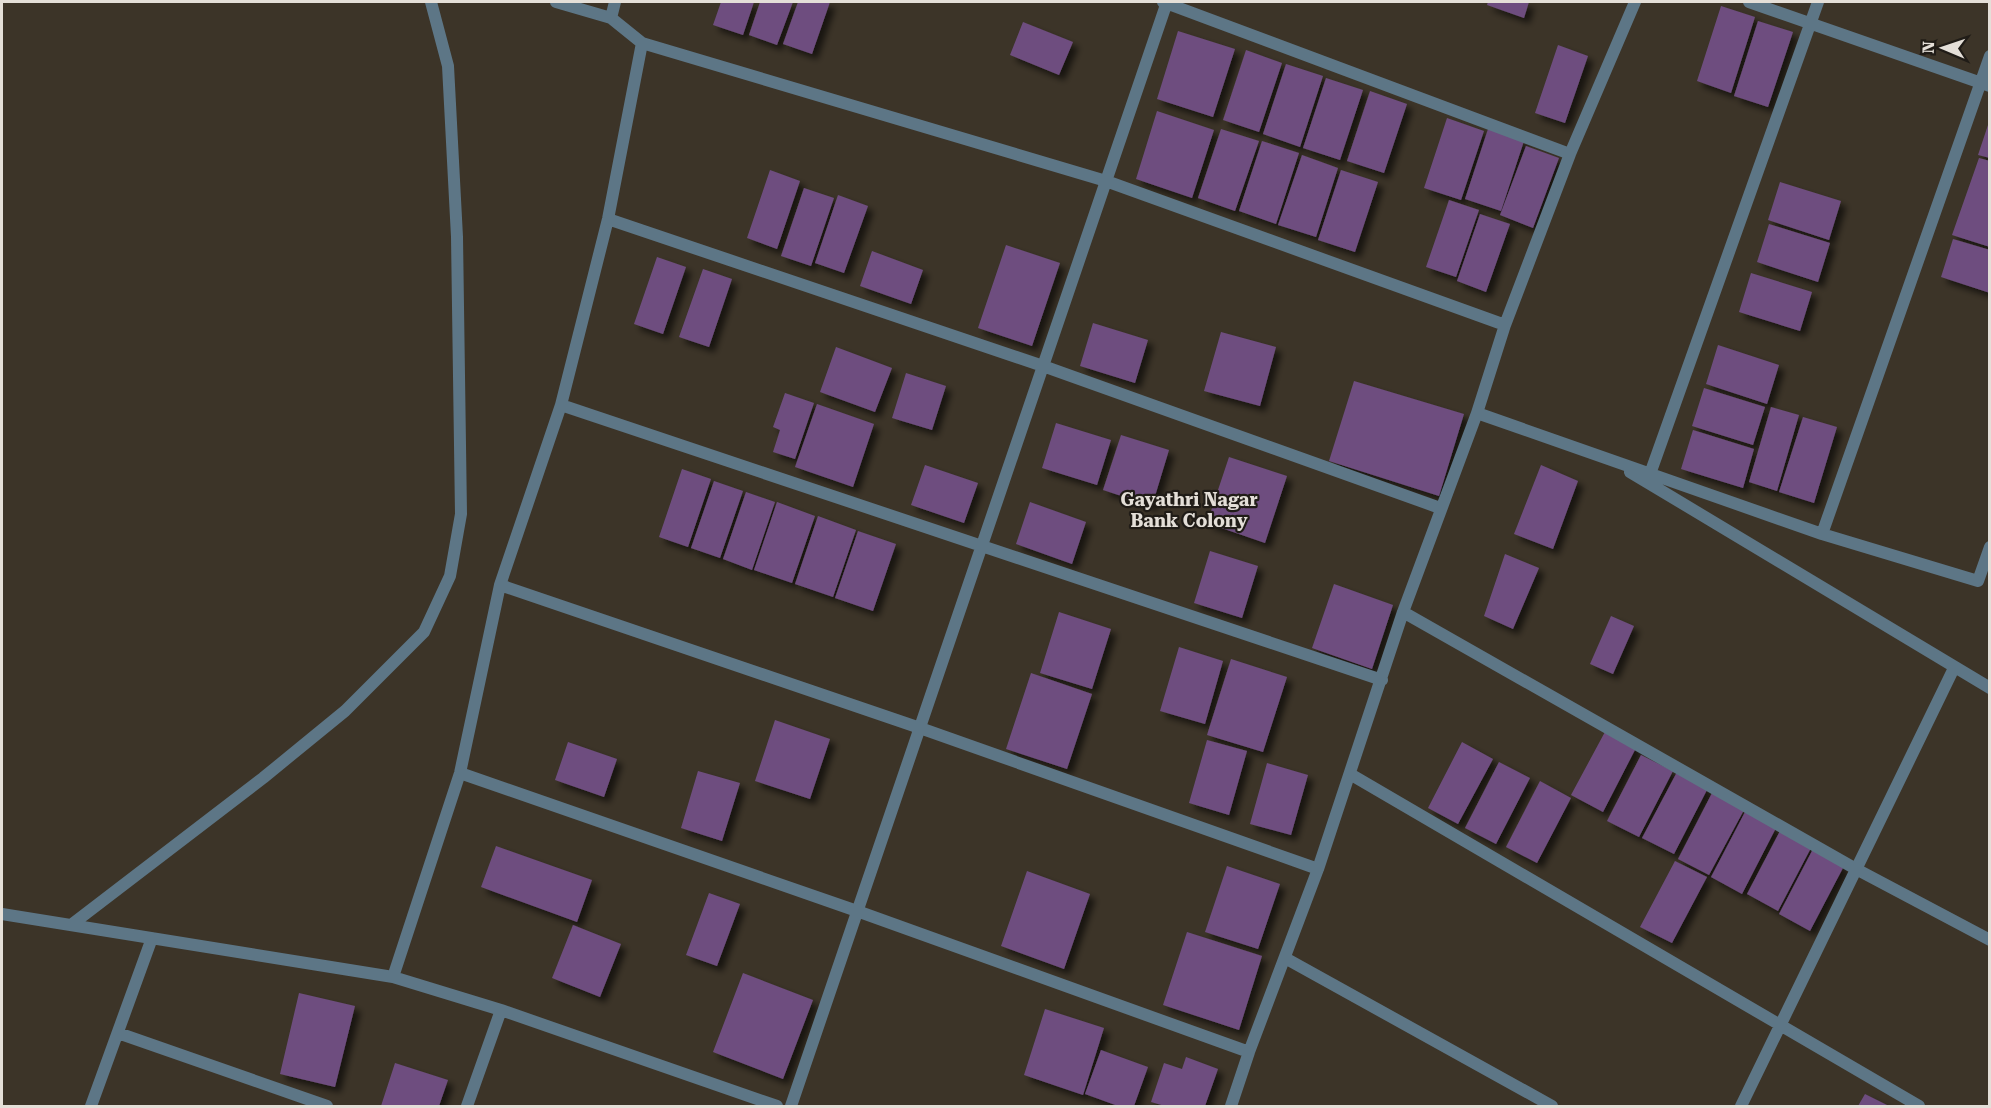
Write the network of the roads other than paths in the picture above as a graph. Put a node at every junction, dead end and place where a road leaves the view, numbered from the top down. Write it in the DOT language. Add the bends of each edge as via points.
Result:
graph roads {
  1 [pos="431,2"];
  2 [pos="556,2"];
  3 [pos="615,2"];
  4 [pos="1165,2"];
  5 [pos="1635,2"];
  6 [pos="1749,2"];
  7 [pos="1818,2"];
  8 [pos="611,18"];
  9 [pos="1811,24"];
  10 [pos="642,43"];
  11 [pos="1989,56"];
  12 [pos="1985,85"];
  13 [pos="1570,154"];
  14 [pos="1106,181"];
  15 [pos="608,219"];
  16 [pos="1505,325"];
  17 [pos="1043,366"];
  18 [pos="561,405"];
  19 [pos="1477,413"];
  20 [pos="1608,459"];
  21 [pos="1650,474"];
  22 [pos="1440,508"];
  23 [pos="1822,534"];
  24 [pos="982,545"];
  25 [pos="1989,547"];
  26 [pos="500,585"];
  27 [pos="1403,612"];
  28 [pos="1954,668"];
  29 [pos="1382,680"];
  30 [pos="1989,688"];
  31 [pos="920,728"];
  32 [pos="460,773"];
  33 [pos="1350,774"];
  34 [pos="1318,869"];
  35 [pos="1856,869"];
  36 [pos="857,911"];
  37 [pos="2,914"];
  38 [pos="70,925"];
  39 [pos="152,938"];
  40 [pos="1989,940"];
  41 [pos="1285,958"];
  42 [pos="393,977"];
  43 [pos="501,1010"];
  44 [pos="1780,1026"];
  45 [pos="118,1033"];
  46 [pos="1249,1052"];
  47 [pos="91,1107"];
  48 [pos="327,1107"];
  49 [pos="467,1107"];
  50 [pos="777,1107"];
  51 [pos="791,1107"];
  52 [pos="1231,1107"];
  53 [pos="1552,1107"];
  54 [pos="1741,1107"];
  55 [pos="1919,1107"];
  1 -- 38 [label="street" via="448,66 457,237 461,514 450,576 424,632 345,711"];
  2 -- 8 [label="street"];
  3 -- 8 [label="street"];
  4 -- 13 [label="street"];
  4 -- 14 [label="street"];
  5 -- 13 [label="street"];
  6 -- 9 [label="street"];
  7 -- 9 [label="street"];
  8 -- 10 [label="street"];
  9 -- 12 [label="street"];
  9 -- 21 [label="street"];
  10 -- 14 [label="street"];
  10 -- 15 [label="street"];
  11 -- 12 [label="street"];
  12 -- 23 [label="street"];
  13 -- 16 [label="street"];
  14 -- 16 [label="street"];
  14 -- 17 [label="street"];
  15 -- 17 [label="street"];
  15 -- 18 [label="street"];
  16 -- 19 [label="street"];
  17 -- 22 [label="street"];
  17 -- 24 [label="street"];
  18 -- 24 [label="street"];
  18 -- 26 [label="street"];
  19 -- 20 [label="street"];
  19 -- 22 [label="street"];
  20 -- 21 [label="street"];
  20 -- 28 [label="street"];
  21 -- 23 [label="street"];
  22 -- 27 [label="street"];
  23 -- 25 [label="street" via="1977,581"];
  24 -- 29 [label="street"];
  24 -- 31 [label="street"];
  26 -- 31 [label="street"];
  26 -- 32 [label="street"];
  27 -- 29 [label="street"];
  27 -- 35 [label="street"];
  28 -- 30 [label="street"];
  28 -- 35 [label="street"];
  29 -- 33 [label="street"];
  31 -- 34 [label="street"];
  31 -- 36 [label="street"];
  32 -- 36 [label="street"];
  32 -- 42 [label="street"];
  33 -- 34 [label="street"];
  33 -- 44 [label="street"];
  34 -- 41 [label="street"];
  35 -- 40 [label="street"];
  35 -- 44 [label="street"];
  36 -- 46 [label="street"];
  36 -- 51 [label="street"];
  37 -- 38 [label="street"];
  38 -- 39 [label="street"];
  39 -- 42 [label="street"];
  39 -- 45 [label="street"];
  41 -- 46 [label="street"];
  41 -- 53 [label="street"];
  42 -- 43 [label="street"];
  43 -- 49 [label="street"];
  43 -- 50 [label="street"];
  44 -- 54 [label="street"];
  44 -- 55 [label="street"];
  45 -- 47 [label="street"];
  45 -- 48 [label="street"];
  46 -- 52 [label="street"];
}
